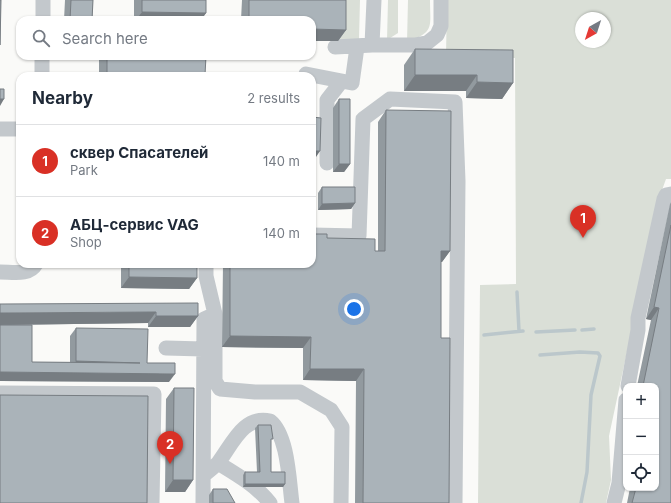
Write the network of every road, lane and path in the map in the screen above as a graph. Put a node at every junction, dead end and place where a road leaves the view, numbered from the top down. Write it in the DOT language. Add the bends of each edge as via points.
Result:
graph roads {
  1 [pos="43,0"];
  2 [pos="374,0"];
  3 [pos="441,0"];
  4 [pos="43,16"];
  5 [pos="372,45"];
  6 [pos="335,47"];
  7 [pos="357,47"];
  8 [pos="42,60"];
  9 [pos="42,72"];
  10 [pos="316,76"];
  11 [pos="341,82"];
  12 [pos="0,129"];
  13 [pos="16,129"];
  14 [pos="327,163"];
  15 [pos="671,194"];
  16 [pos="316,235"];
  17 [pos="33,268"];
  18 [pos="206,268"];
  19 [pos="0,272"];
  20 [pos="215,314"];
  21 [pos="166,348"];
  22 [pos="203,349"];
  23 [pos="629,383"];
  24 [pos="0,393"];
  25 [pos="624,419"];
  26 [pos="218,463"];
  27 [pos="204,475"];
  28 [pos="152,503"];
  29 [pos="203,503"];
  30 [pos="270,503"];
  31 [pos="292,503"];
  32 [pos="341,503"];
  33 [pos="455,503"];
  34 [pos="614,503"];
  1 -- 4 [label="lane"];
  2 -- 5 [label="lane"];
  3 -- 5 [label="lane" via="441,26 437,35 427,43"];
  5 -- 7 [label="lane"];
  6 -- 7 [label="lane"];
  7 -- 11 [label="lane" via="352,83"];
  8 -- 9 [label="lane"];
  10 -- 11 [label="lane"];
  11 -- 14 [label="lane" via="327,100"];
  12 -- 13 [label="lane"];
  15 -- 23 [label="lane" via="666,195 664,199 638,318"];
  16 -- 33 [label="lane" via="359,236 363,119 390,99 455,102 458,181"];
  17 -- 19 [label="lane" via="23,272"];
  18 -- 20 [label="lane"];
  20 -- 22 [label="lane" via="204,319"];
  20 -- 32 [label="lane" via="216,381 220,389 300,392 331,410 342,427"];
  21 -- 22 [label="lane"];
  22 -- 27 [label="lane" via="198,394"];
  24 -- 28 [label="lane" via="161,394"];
  25 -- 34 [label="lane"];
  26 -- 27 [label="lane"];
  26 -- 30 [label="lane" via="234,472 265,496"];
  26 -- 31 [label="lane" via="247,424 256,420 270,421 278,431 283,447"];
  27 -- 29 [label="lane"];
}
